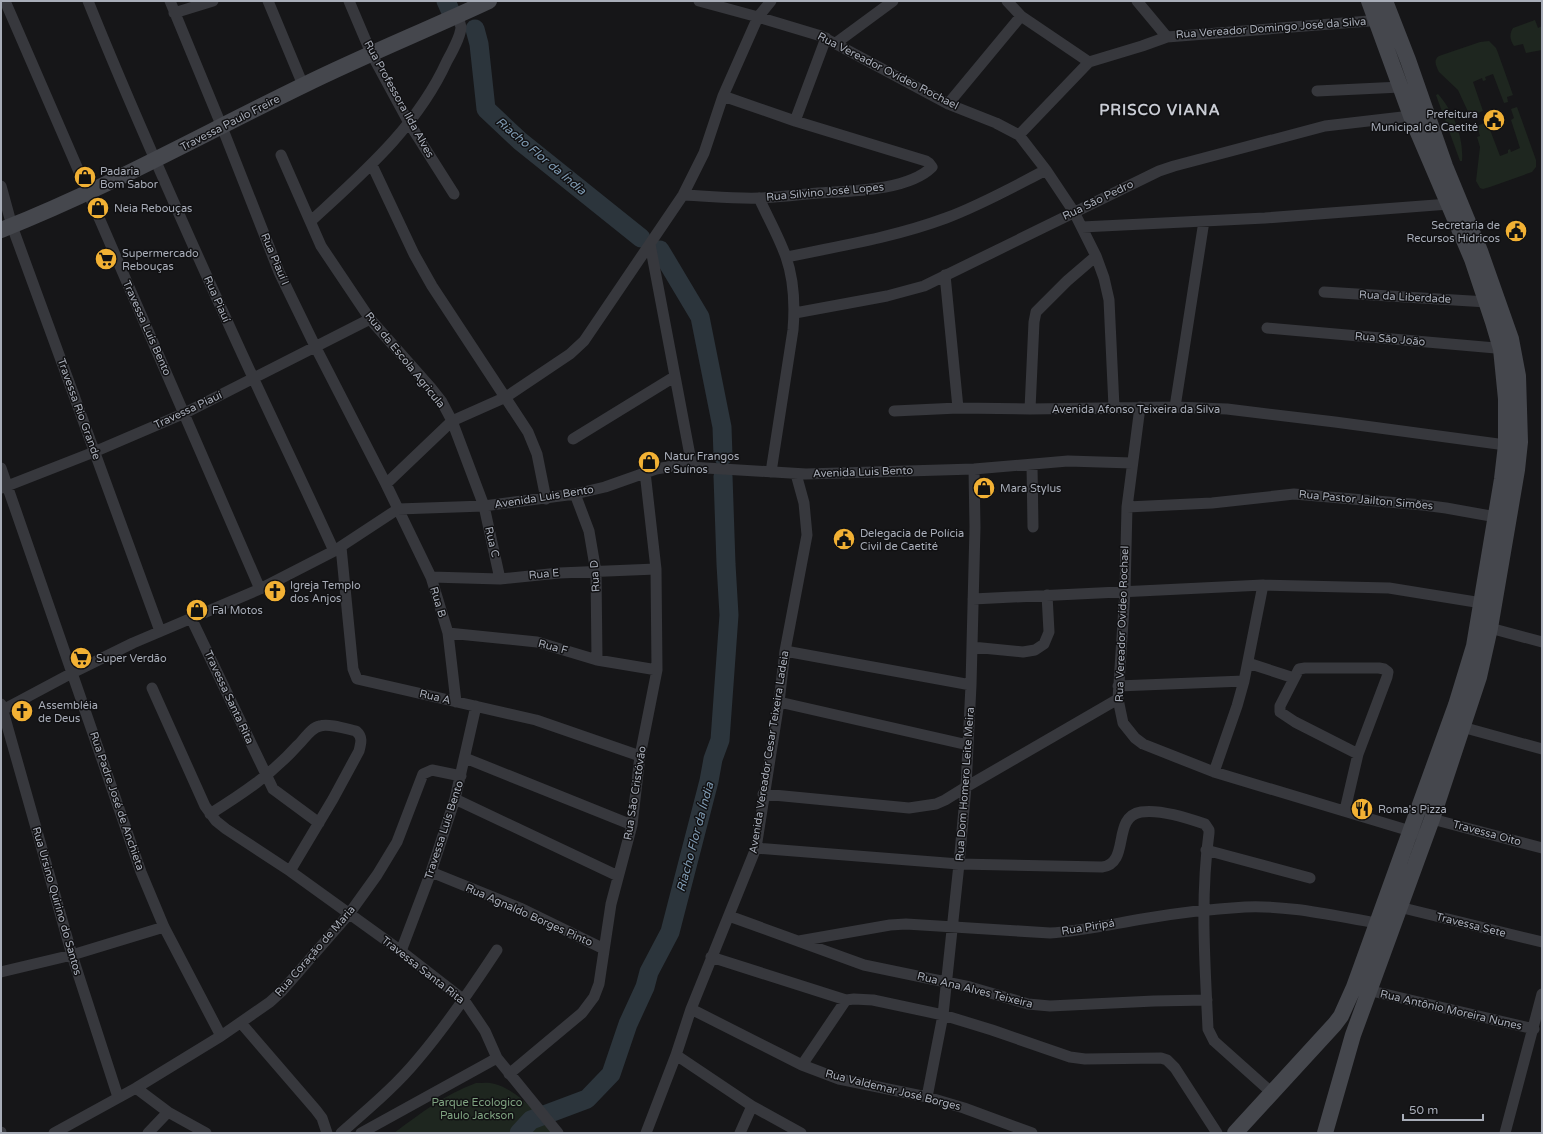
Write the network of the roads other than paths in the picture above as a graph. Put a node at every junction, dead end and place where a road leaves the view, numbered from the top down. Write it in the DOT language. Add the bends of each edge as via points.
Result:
graph roads {
  1 [pos="5,1"];
  2 [pos="88,1"];
  3 [pos="170,1"];
  4 [pos="213,1"];
  5 [pos="268,1"];
  6 [pos="349,1"];
  7 [pos="489,1"];
  8 [pos="699,1"];
  9 [pos="771,1"];
  10 [pos="893,1"];
  11 [pos="1007,1"];
  12 [pos="1137,1"];
  13 [pos="1370,1"];
  14 [pos="1385,1"];
  15 [pos="174,13"];
  16 [pos="458,15"];
  17 [pos="1021,16"];
  18 [pos="758,17"];
  19 [pos="1384,20"];
  20 [pos="1167,36"];
  21 [pos="831,40"];
  22 [pos="371,52"];
  23 [pos="1408,60"];
  24 [pos="1089,62"];
  25 [pos="1393,66"];
  26 [pos="303,85"];
  27 [pos="1401,87"];
  28 [pos="1317,91"];
  29 [pos="723,96"];
  30 [pos="948,104"];
  31 [pos="1411,116"];
  32 [pos="795,121"];
  33 [pos="409,123"];
  34 [pos="222,127"];
  35 [pos="1019,135"];
  36 [pos="281,155"];
  37 [pos="155,160"];
  38 [pos="372,165"];
  39 [pos="1046,170"];
  40 [pos="1,186"];
  41 [pos="87,193"];
  42 [pos="454,194"];
  43 [pos="683,195"];
  44 [pos="759,198"];
  45 [pos="1455,208"];
  46 [pos="1074,212"];
  47 [pos="311,221"];
  48 [pos="1204,221"];
  49 [pos="1082,227"];
  50 [pos="6,228"];
  51 [pos="650,244"];
  52 [pos="1096,256"];
  53 [pos="786,257"];
  54 [pos="945,275"];
  55 [pos="1324,292"];
  56 [pos="1486,302"];
  57 [pos="795,313"];
  58 [pos="370,319"];
  59 [pos="1267,328"];
  60 [pos="315,346"];
  61 [pos="1507,349"];
  62 [pos="674,377"];
  63 [pos="254,378"];
  64 [pos="506,398"];
  65 [pos="1114,407"];
  66 [pos="1140,407"];
  67 [pos="1175,407"];
  68 [pos="958,408"];
  69 [pos="1030,409"];
  70 [pos="894,411"];
  71 [pos="185,413"];
  72 [pos="452,421"];
  73 [pos="573,439"];
  74 [pos="1512,446"];
  75 [pos="94,452"];
  76 [pos="1132,463"];
  77 [pos="1032,464"];
  78 [pos="692,466"];
  79 [pos="1,468"];
  80 [pos="974,469"];
  81 [pos="645,472"];
  82 [pos="771,472"];
  83 [pos="796,474"];
  84 [pos="386,484"];
  85 [pos="4,487"];
  86 [pos="574,494"];
  87 [pos="546,499"];
  88 [pos="484,506"];
  89 [pos="1127,507"];
  90 [pos="398,509"];
  91 [pos="1502,518"];
  92 [pos="1033,527"];
  93 [pos="337,549"];
  94 [pos="656,569"];
  95 [pos="596,572"];
  96 [pos="431,577"];
  97 [pos="500,578"];
  98 [pos="1263,585"];
  99 [pos="260,589"];
  100 [pos="1125,590"];
  101 [pos="1047,594"];
  102 [pos="973,599"];
  103 [pos="1487,604"];
  104 [pos="191,618"];
  105 [pos="1490,628"];
  106 [pos="160,631"];
  107 [pos="448,633"];
  108 [pos="1542,642"];
  109 [pos="972,647"];
  110 [pos="786,651"];
  111 [pos="597,660"];
  112 [pos="1248,663"];
  113 [pos="658,670"];
  114 [pos="72,673"];
  115 [pos="1294,678"];
  116 [pos="1244,681"];
  117 [pos="971,685"];
  118 [pos="1118,686"];
  119 [pos="152,688"];
  120 [pos="1118,699"];
  121 [pos="456,702"];
  122 [pos="779,702"];
  123 [pos="476,706"];
  124 [pos="2,708"];
  125 [pos="1462,726"];
  126 [pos="968,745"];
  127 [pos="1542,749"];
  128 [pos="1358,754"];
  129 [pos="640,756"];
  130 [pos="465,758"];
  131 [pos="1214,772"];
  132 [pos="267,776"];
  133 [pos="461,776"];
  134 [pos="966,787"];
  135 [pos="764,794"];
  136 [pos="455,798"];
  137 [pos="1345,810"];
  138 [pos="210,814"];
  139 [pos="1432,819"];
  140 [pos="319,823"];
  141 [pos="632,825"];
  142 [pos="1410,831"];
  143 [pos="1426,836"];
  144 [pos="756,848"];
  145 [pos="1542,848"];
  146 [pos="1206,850"];
  147 [pos="960,864"];
  148 [pos="290,871"];
  149 [pos="431,872"];
  150 [pos="618,876"];
  151 [pos="1310,878"];
  152 [pos="1399,907"];
  153 [pos="1203,911"];
  154 [pos="349,914"];
  155 [pos="729,916"];
  156 [pos="1377,923"];
  157 [pos="952,926"];
  158 [pos="164,927"];
  159 [pos="799,941"];
  160 [pos="1542,942"];
  161 [pos="604,949"];
  162 [pos="496,950"];
  163 [pos="401,951"];
  164 [pos="72,956"];
  165 [pos="711,957"];
  166 [pos="1,972"];
  167 [pos="946,982"];
  168 [pos="1361,989"];
  169 [pos="1542,994"];
  170 [pos="464,1000"];
  171 [pos="846,1000"];
  172 [pos="1207,1000"];
  173 [pos="691,1009"];
  174 [pos="943,1016"];
  175 [pos="241,1023"];
  176 [pos="1534,1029"];
  177 [pos="221,1036"];
  178 [pos="676,1055"];
  179 [pos="497,1058"];
  180 [pos="802,1065"];
  181 [pos="509,1074"];
  182 [pos="136,1088"];
  183 [pos="1272,1093"];
  184 [pos="118,1097"];
  185 [pos="927,1097"];
  186 [pos="752,1106"];
  187 [pos="168,1112"];
  188 [pos="1327,1132"];
  189 [pos="54,1133"];
  190 [pos="148,1133"];
  191 [pos="206,1133"];
  192 [pos="327,1133"];
  193 [pos="341,1133"];
  194 [pos="361,1133"];
  195 [pos="558,1133"];
  196 [pos="646,1133"];
  197 [pos="740,1133"];
  198 [pos="801,1133"];
  199 [pos="1032,1133"];
  200 [pos="1217,1133"];
  201 [pos="1235,1133"];
  202 [pos="1506,1133"];
  1 -- 41 [label="street, Travessa Luís Bento"];
  2 -- 37 [label="street, Rua Piauí"];
  3 -- 15 [label="street, Rua Piauí I"];
  4 -- 15 [label="street"];
  5 -- 26 [label="street"];
  6 -- 22 [label="street, Rua Professora Ilda Alves"];
  7 -- 16 [label="street, Travessa Paulo Freire"];
  8 -- 18 [label="street, Rua Vereador Ovídeo Rochael"];
  9 -- 18 [label="street"];
  10 -- 21 [label="street"];
  11 -- 17 [label="street"];
  12 -- 20 [label="street"];
  13 -- 19 [label="street"];
  14 -- 19 [label="street"];
  15 -- 34 [label="street, Rua Piauí I"];
  16 -- 22 [label="street, Travessa Paulo Freire"];
  16 -- 33 [label="street" via="461,29 449,58 438,80"];
  17 -- 24 [label="street"];
  17 -- 30 [label="street"];
  18 -- 21 [label="street, Rua Vereador Ovídeo Rochael"];
  18 -- 29 [label="street"];
  19 -- 20 [label="street, Rua Vereador Domingo José da Silva"];
  19 -- 23 [label="street"];
  19 -- 25 [label="street"];
  20 -- 24 [label="street, Rua Vereador Domingo José da Silva"];
  21 -- 30 [label="street, Rua Vereador Ovídeo Rochael"];
  21 -- 32 [label="street"];
  22 -- 26 [label="street, Travessa Paulo Freire"];
  22 -- 33 [label="street, Rua Professora Ilda Alves"];
  23 -- 25 [label="street"];
  23 -- 45 [label="street" via="1440,153"];
  24 -- 35 [label="street, Rua Vereador Domingo José da Silva"];
  25 -- 27 [label="street"];
  26 -- 34 [label="street, Travessa Paulo Freire"];
  27 -- 28 [label="street"];
  27 -- 31 [label="street"];
  29 -- 32 [label="street"];
  29 -- 43 [label="street" via="704,152"];
  30 -- 35 [label="street, Rua Vereador Ovídeo Rochael"];
  31 -- 45 [label="street"];
  31 -- 46 [label="street, Rua São Pedro" via="1325,126 1174,166"];
  32 -- 44 [label="street, Rua Silvino José Lopes" via="926,161 932,167 918,176 886,187"];
  33 -- 38 [label="street"];
  33 -- 42 [label="street, Rua Professora Ilda Alves"];
  34 -- 37 [label="street, Travessa Paulo Freire"];
  34 -- 60 [label="street, Rua Piauí I" via="279,272"];
  35 -- 39 [label="street, Rua Vereador Ovídeo Rochael"];
  36 -- 47 [label="street, Rua da Escola Agricula"];
  37 -- 41 [label="street, Travessa Paulo Freire"];
  37 -- 63 [label="street, Rua Piauí"];
  38 -- 47 [label="street"];
  38 -- 64 [label="street" via="432,286"];
  39 -- 46 [label="street, Rua Vereador Ovídeo Rochael"];
  39 -- 53 [label="street" via="946,218 880,238"];
  40 -- 50 [label="street, Travessa Rio Grande"];
  41 -- 50 [label="street, Travessa Paulo Freire"];
  41 -- 71 [label="street, Travessa Luís Bento"];
  43 -- 44 [label="street, Rua Silvino José Lopes"];
  43 -- 51 [label="street"];
  44 -- 53 [label="street"];
  45 -- 48 [label="street"];
  45 -- 56 [label="street"];
  45 -- 61 [label="street" via="1506,322"];
  46 -- 49 [label="street, Rua Vereador Ovídeo Rochael"];
  46 -- 54 [label="street, Rua São Pedro"];
  47 -- 58 [label="street, Rua da Escola Agricula" via="322,246"];
  48 -- 49 [label="street"];
  48 -- 67 [label="street"];
  49 -- 52 [label="street, Rua Vereador Ovídeo Rochael"];
  50 -- 75 [label="street, Travessa Rio Grande"];
  51 -- 62 [label="street"];
  51 -- 64 [label="street" via="584,341 570,354"];
  52 -- 65 [label="street, Rua Vereador Ovídeo Rochael" via="1109,300"];
  52 -- 69 [label="street" via="1036,312"];
  53 -- 57 [label="street"];
  54 -- 57 [label="street, Rua São Pedro" via="907,291"];
  54 -- 68 [label="street"];
  55 -- 56 [label="street, Rua da Liberdade"];
  56 -- 61 [label="street"];
  57 -- 82 [label="street"];
  58 -- 60 [label="street, Travessa Piauí"];
  58 -- 72 [label="street, Rua da Escola Agricula" via="431,388"];
  59 -- 61 [label="street, Rua São João"];
  60 -- 63 [label="street, Travessa Piauí"];
  60 -- 84 [label="street, Rua Piauí I"];
  61 -- 74 [label="street" via="1518,376"];
  62 -- 73 [label="street"];
  62 -- 78 [label="street"];
  63 -- 71 [label="street, Travessa Piauí"];
  63 -- 93 [label="street, Rua Piauí"];
  64 -- 72 [label="street"];
  64 -- 87 [label="street" via="534,444"];
  65 -- 66 [label="street, Avenida Afonso Teixeira da Silva"];
  65 -- 69 [label="street, Avenida Afonso Teixeira da Silva"];
  66 -- 67 [label="street, Avenida Afonso Teixeira da Silva"];
  66 -- 76 [label="street, Rua Vereador Ovídeo Rochael"];
  67 -- 74 [label="street, Avenida Afonso Teixeira da Silva" via="1247,411"];
  68 -- 69 [label="street, Avenida Afonso Teixeira da Silva"];
  68 -- 70 [label="street, Avenida Afonso Teixeira da Silva"];
  71 -- 75 [label="street, Travessa Piauí"];
  71 -- 99 [label="street, Travessa Luís Bento"];
  72 -- 84 [label="street"];
  72 -- 88 [label="street, Rua da Escola Agricula"];
  74 -- 91 [label="street" via="1517,470"];
  75 -- 85 [label="street, Travessa Piauí"];
  75 -- 106 [label="street, Travessa Rio Grande"];
  76 -- 77 [label="street, Avenida Luis Bento" via="1068,461"];
  76 -- 89 [label="street, Rua Vereador Ovídeo Rochael"];
  77 -- 80 [label="street, Avenida Luis Bento"];
  77 -- 92 [label="street"];
  78 -- 81 [label="street, Avenida Luis Bento" via="665,467"];
  78 -- 82 [label="street, Avenida Luis Bento"];
  79 -- 85 [label="street, Rua Padre José de Anchieta"];
  80 -- 83 [label="street, Avenida Luis Bento"];
  80 -- 102 [label="street, Rua Dom Homero Leite Meira"];
  81 -- 86 [label="street, Avenida Luis Bento" via="605,487"];
  81 -- 94 [label="street, Rua São Cristóvão"];
  82 -- 83 [label="street, Avenida Luis Bento"];
  83 -- 110 [label="street, Avenida Vereador Cesar Teixeira Ladeia" via="805,509 807,535"];
  84 -- 90 [label="street, Rua Piauí I"];
  85 -- 114 [label="street, Rua Padre José de Anchieta"];
  86 -- 87 [label="street, Avenida Luis Bento"];
  86 -- 95 [label="street, Rua D" via="589,531"];
  87 -- 88 [label="street, Avenida Luis Bento"];
  88 -- 90 [label="street, Avenida Luis Bento"];
  88 -- 97 [label="street, Rua C"];
  89 -- 91 [label="street, Rua Pastor Jailton Simões" via="1212,503 1294,494 1423,505"];
  89 -- 100 [label="street, Rua Vereador Ovídeo Rochael"];
  90 -- 93 [label="street"];
  90 -- 96 [label="street, Rua B"];
  91 -- 103 [label="street"];
  93 -- 99 [label="street"];
  93 -- 121 [label="street, Rua A" via="355,677"];
  94 -- 95 [label="street, Rua E"];
  94 -- 113 [label="street, Rua São Cristóvão"];
  95 -- 97 [label="street, Rua E"];
  95 -- 111 [label="street, Rua D"];
  96 -- 97 [label="street, Rua E"];
  96 -- 107 [label="street, Rua B"];
  98 -- 100 [label="street"];
  98 -- 103 [label="street" via="1389,588"];
  98 -- 112 [label="street"];
  99 -- 104 [label="street"];
  100 -- 101 [label="street"];
  100 -- 118 [label="street, Rua Vereador Ovídeo Rochael"];
  101 -- 102 [label="street"];
  101 -- 109 [label="street" via="1049,632 1044,644 1035,650 1023,652"];
  102 -- 109 [label="street, Rua Dom Homero Leite Meira"];
  103 -- 105 [label="street"];
  103 -- 142 [label="street" via="1456,705"];
  104 -- 106 [label="street"];
  104 -- 132 [label="street, Travessa Santa Rita"];
  105 -- 108 [label="street"];
  105 -- 125 [label="street" via="1479,677"];
  106 -- 114 [label="street"];
  107 -- 111 [label="street, Rua F" via="537,642"];
  107 -- 121 [label="street, Rua B"];
  109 -- 117 [label="street, Rua Dom Homero Leite Meira"];
  110 -- 117 [label="street"];
  110 -- 122 [label="street, Avenida Vereador Cesar Teixeira Ladeia"];
  111 -- 113 [label="street, Rua F"];
  112 -- 115 [label="street"];
  112 -- 116 [label="street"];
  113 -- 129 [label="street, Rua São Cristóvão"];
  114 -- 124 [label="street"];
  114 -- 158 [label="street, Rua Padre José de Anchieta" via="141,872"];
  115 -- 128 [label="street" via="1280,706 1280,712"];
  115 -- 128 [label="street" via="1298,670 1305,668 1387,670 1387,677"];
  116 -- 118 [label="street"];
  116 -- 131 [label="street"];
  117 -- 126 [label="street, Rua Dom Homero Leite Meira"];
  118 -- 120 [label="street, Rua Vereador Ovídeo Rochael"];
  119 -- 138 [label="street, Travessa Santa Rita"];
  120 -- 131 [label="street, Rua Vereador Ovídeo Rochael" via="1123,723 1135,738 1155,749"];
  120 -- 134 [label="street"];
  121 -- 123 [label="street, Rua A"];
  122 -- 126 [label="street"];
  122 -- 135 [label="street, Avenida Vereador Cesar Teixeira Ladeia"];
  123 -- 129 [label="street, Rua A" via="553,725"];
  123 -- 130 [label="street, Travessa Luís Bento"];
  124 -- 164 [label="street, Rua Ursino Quirino do Santos"];
  125 -- 127 [label="street"];
  125 -- 139 [label="street"];
  126 -- 134 [label="street, Rua Dom Homero Leite Meira"];
  128 -- 137 [label="street"];
  129 -- 141 [label="street, Rua São Cristóvão"];
  130 -- 133 [label="street, Travessa Luís Bento"];
  130 -- 141 [label="street"];
  131 -- 137 [label="street, Rua Vereador Ovídeo Rochael"];
  132 -- 138 [label="street"];
  132 -- 140 [label="street, Travessa Santa Rita" via="273,789"];
  132 -- 140 [label="street" via="319,726 356,731 361,737 359,751"];
  133 -- 136 [label="street, Travessa Luís Bento"];
  133 -- 154 [label="street, Rua Coração de Maria" via="432,770 423,774 397,842"];
  134 -- 135 [label="street" via="936,804 910,808"];
  134 -- 147 [label="street, Rua Dom Homero Leite Meira"];
  135 -- 144 [label="street, Avenida Vereador Cesar Teixeira Ladeia"];
  136 -- 149 [label="street, Travessa Luís Bento"];
  136 -- 150 [label="street"];
  137 -- 142 [label="street, Rua Vereador Ovídeo Rochael"];
  138 -- 148 [label="street, Travessa Santa Rita" via="226,829"];
  139 -- 143 [label="street"];
  139 -- 145 [label="street, Travessa Oito"];
  140 -- 148 [label="street"];
  141 -- 150 [label="street, Rua São Cristóvão"];
  142 -- 143 [label="street, Rua Vereador Ovídeo Rochael"];
  142 -- 156 [label="street"];
  143 -- 152 [label="street"];
  144 -- 147 [label="street"];
  144 -- 155 [label="street, Avenida Vereador Cesar Teixeira Ladeia"];
  146 -- 147 [label="street" via="1209,830 1205,824 1149,811 1133,814 1125,824 1116,859 1109,866"];
  146 -- 151 [label="street"];
  146 -- 153 [label="street"];
  147 -- 157 [label="street, Rua Dom Homero Leite Meira"];
  148 -- 154 [label="street, Travessa Santa Rita"];
  149 -- 161 [label="street, Rua Agnaldo Borges Pinto" via="520,908"];
  149 -- 163 [label="street, Travessa Luís Bento"];
  150 -- 161 [label="street, Rua São Cristóvão"];
  152 -- 160 [label="street, Travessa Sete"];
  152 -- 168 [label="street"];
  153 -- 156 [label="street, Rua Piripá" via="1274,907"];
  153 -- 157 [label="street, Rua Piripá" via="1067,932"];
  153 -- 172 [label="street"];
  154 -- 163 [label="street, Travessa Santa Rita"];
  154 -- 175 [label="street, Rua Coração de Maria" via="282,991"];
  155 -- 159 [label="street, Rua Ana Alves Teixeira"];
  155 -- 165 [label="street, Avenida Vereador Cesar Teixeira Ladeia"];
  156 -- 168 [label="street"];
  157 -- 159 [label="street, Rua Piripá" via="897,924"];
  157 -- 167 [label="street, Rua Dom Homero Leite Meira"];
  158 -- 164 [label="street"];
  158 -- 177 [label="street, Rua Padre José de Anchieta"];
  159 -- 167 [label="street, Rua Ana Alves Teixeira" via="864,965"];
  161 -- 181 [label="street, Rua São Cristóvão" via="599,984 589,1004 582,1013"];
  162 -- 170 [label="street"];
  163 -- 170 [label="street, Travessa Santa Rita"];
  164 -- 166 [label="street"];
  164 -- 184 [label="street, Rua Ursino Quirino do Santos"];
  165 -- 171 [label="street"];
  165 -- 173 [label="street, Avenida Vereador Cesar Teixeira Ladeia"];
  167 -- 172 [label="street, Rua Ana Alves Teixeira" via="1039,1006"];
  167 -- 174 [label="street, Rua Dom Homero Leite Meira"];
  168 -- 176 [label="street, Rua Antônio Moreira Nunes"];
  168 -- 183 [label="street" via="1335,1024"];
  168 -- 188 [label="street"];
  169 -- 176 [label="street"];
  170 -- 179 [label="street, Travessa Santa Rita" via="485,1031"];
  170 -- 193 [label="street" via="418,1060"];
  171 -- 174 [label="street" via="873,1000"];
  171 -- 180 [label="street"];
  172 -- 183 [label="street" via="1208,1029 1214,1041"];
  173 -- 178 [label="street, Avenida Vereador Cesar Teixeira Ladeia"];
  173 -- 180 [label="street, Rua Valdemar José Borges"];
  174 -- 185 [label="street, Rua Dom Homero Leite Meira"];
  174 -- 200 [label="street" via="1070,1057 1167,1060 1175,1068"];
  175 -- 177 [label="street, Rua Coração de Maria"];
  175 -- 192 [label="street" via="316,1110"];
  176 -- 202 [label="street"];
  177 -- 182 [label="street, Rua Coração de Maria"];
  178 -- 186 [label="street"];
  178 -- 196 [label="street, Avenida Vereador Cesar Teixeira Ladeia"];
  179 -- 181 [label="street, Travessa Santa Rita"];
  179 -- 194 [label="street"];
  180 -- 185 [label="street, Rua Valdemar José Borges" via="838,1079"];
  181 -- 195 [label="street, Travessa Santa Rita"];
  182 -- 184 [label="street, Rua Coração de Maria"];
  182 -- 187 [label="street"];
  183 -- 201 [label="street"];
  184 -- 189 [label="street, Rua Coração de Maria"];
  185 -- 199 [label="street, Rua Valdemar José Borges"];
  186 -- 197 [label="street"];
  186 -- 198 [label="street"];
  187 -- 190 [label="street"];
  187 -- 191 [label="street"];
}
